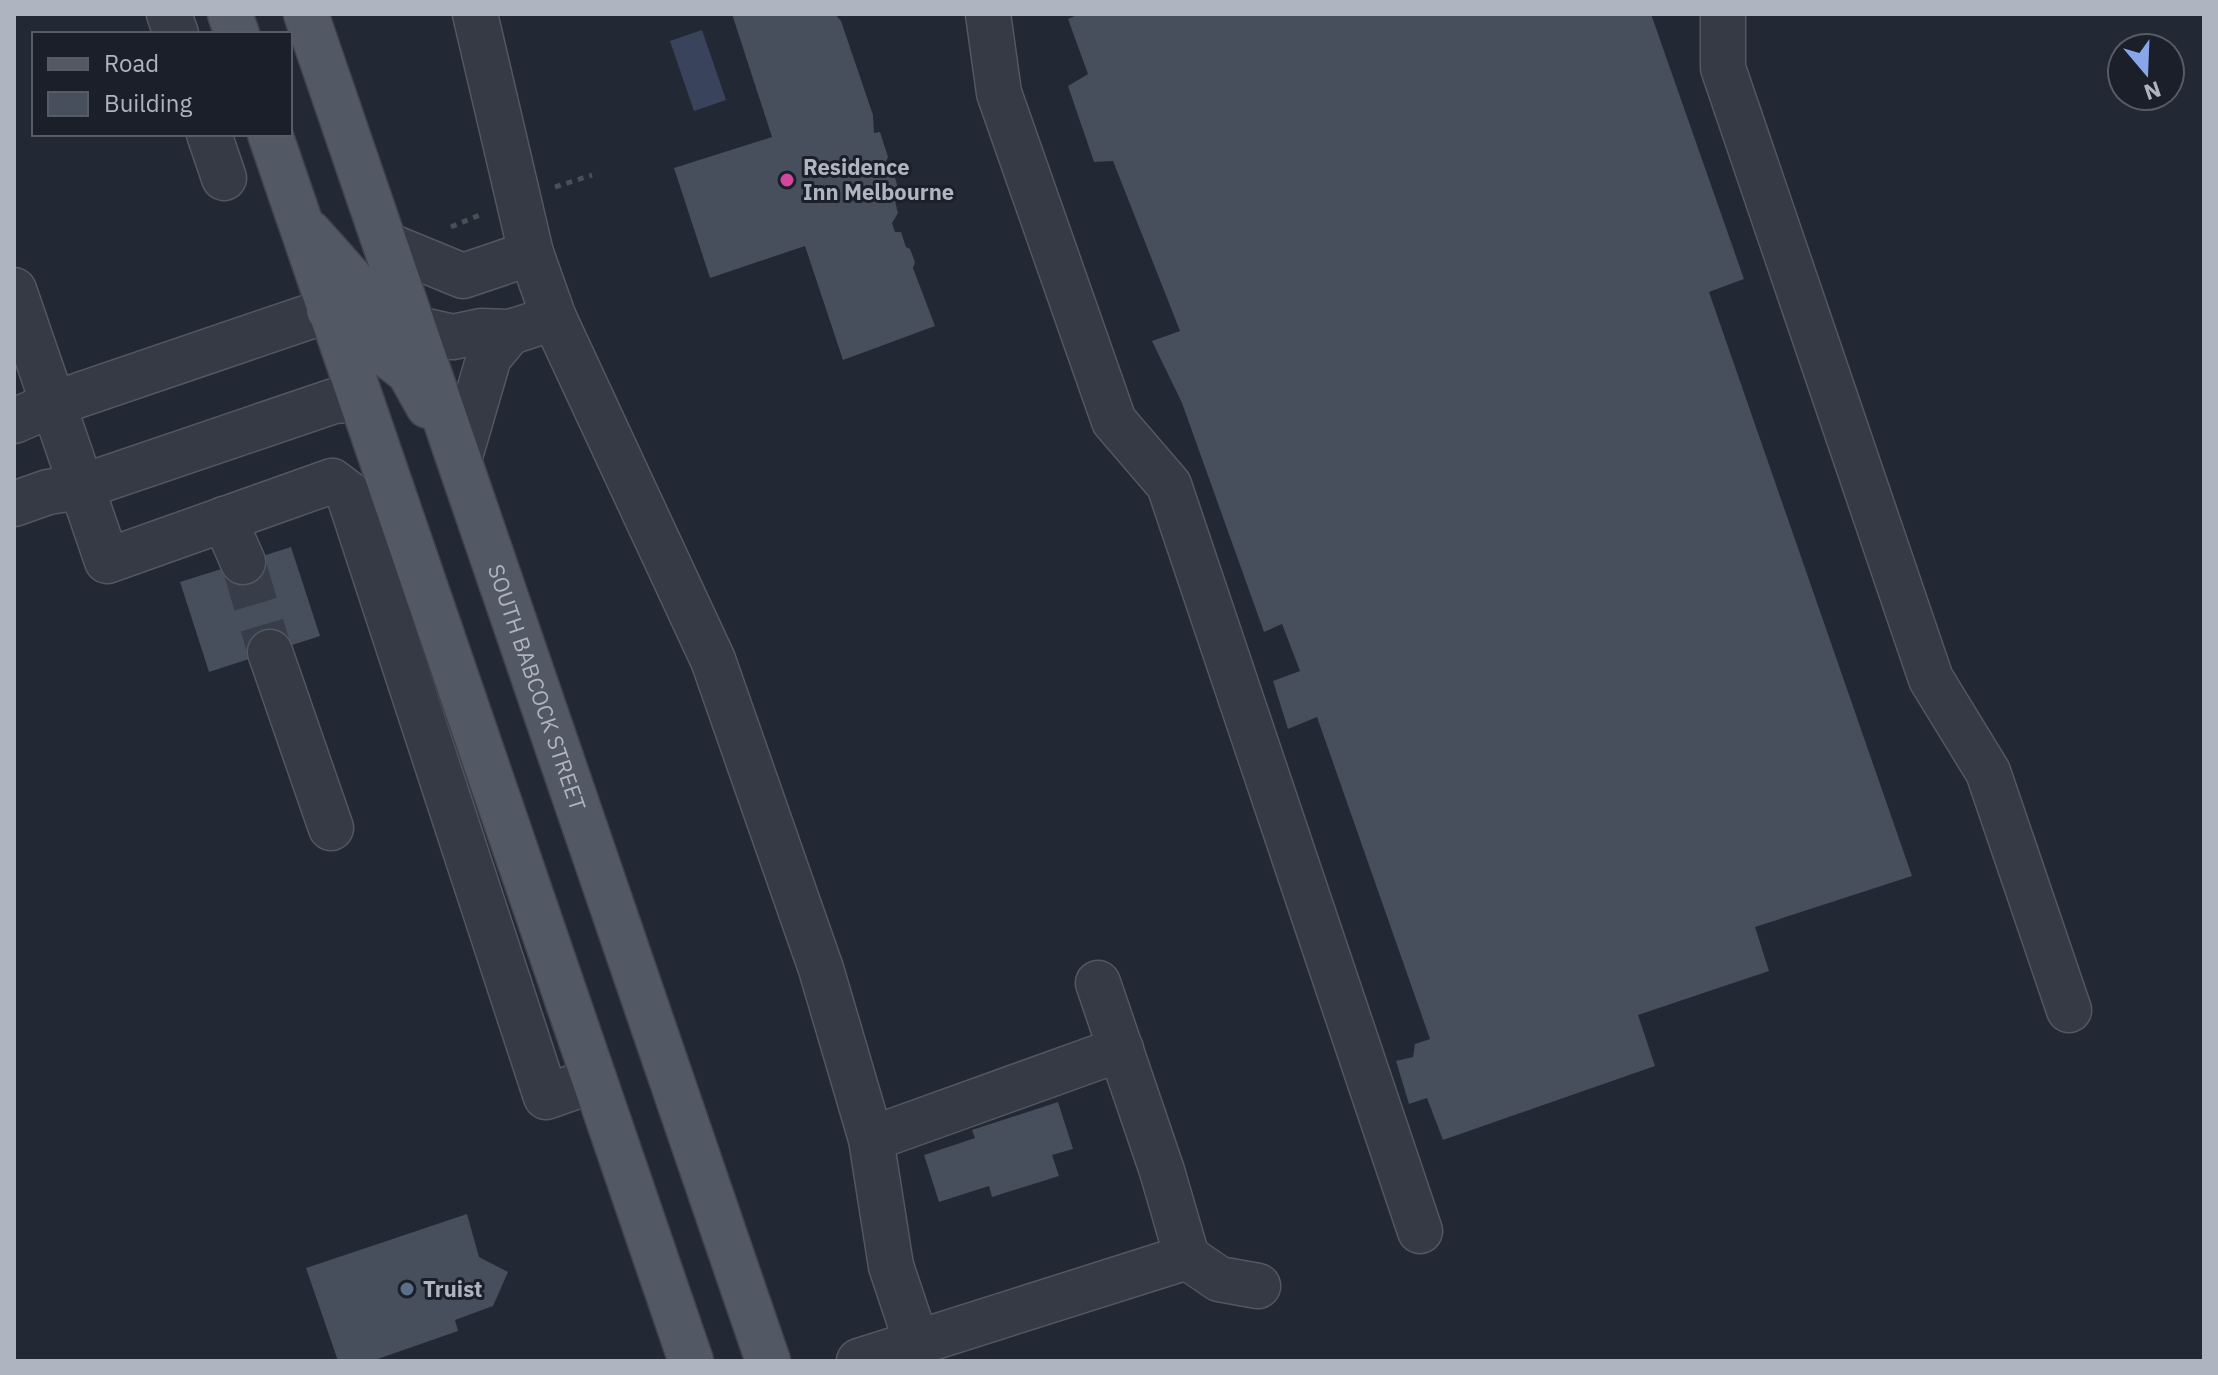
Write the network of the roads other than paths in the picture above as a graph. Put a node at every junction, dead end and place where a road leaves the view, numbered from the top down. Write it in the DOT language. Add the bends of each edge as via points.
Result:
graph roads {
  1 [pos="306,14"];
  2 [pos="475,14"];
  3 [pos="988,14"];
  4 [pos="1723,14"];
  5 [pos="210,136"];
  6 [pos="271,136"];
  7 [pos="224,178"];
  8 [pos="298,220"];
  9 [pos="385,244"];
  10 [pos="531,253"];
  11 [pos="14,290"];
  12 [pos="329,310"];
  13 [pos="554,318"];
  14 [pos="413,328"];
  15 [pos="510,332"];
  16 [pos="360,399"];
  17 [pos="53,404"];
  18 [pos="14,421"];
  19 [pos="459,460"];
  20 [pos="81,487"];
  21 [pos="14,504"];
  22 [pos="224,519"];
  23 [pos="243,562"];
  24 [pos="270,652"];
  25 [pos="331,828"];
  26 [pos="1098,983"];
  27 [pos="2069,1010"];
  28 [pos="1121,1049"];
  29 [pos="594,1080"];
  30 [pos="871,1139"];
  31 [pos="1420,1231"];
  32 [pos="1187,1257"];
  33 [pos="1258,1286"];
  34 [pos="916,1341"];
  35 [pos="691,1361"];
  36 [pos="768,1361"];
  37 [pos="859,1361"];
  1 -- 9 [label="main road, SOUTH BABCOCK STREET"];
  2 -- 10 [label="lane"];
  3 -- 31 [label="lane" via="999,93 1114,421 1169,485"];
  4 -- 27 [label="lane" via="1723,68 1931,679 1988,772"];
  5 -- 7 [label="lane"];
  6 -- 8 [label="main road"];
  8 -- 12 [label="main road"];
  8 -- 14 [label="main road" via="373,304"];
  9 -- 10 [label="lane" via="463,276"];
  9 -- 14 [label="main road, SOUTH BABCOCK STREET"];
  10 -- 13 [label="lane"];
  11 -- 17 [label="lane"];
  12 -- 16 [label="main road"];
  12 -- 17 [label="lane"];
  12 -- 19 [label="main road" via="409,372"];
  13 -- 15 [label="lane"];
  13 -- 30 [label="lane" via="713,660 821,969"];
  14 -- 15 [label="lane" via="453,337"];
  14 -- 19 [label="main road, SOUTH BABCOCK STREET"];
  15 -- 19 [label="lane" via="489,357"];
  16 -- 20 [label="lane" via="308,409"];
  16 -- 29 [label="main road"];
  17 -- 18 [label="lane"];
  17 -- 20 [label="lane"];
  19 -- 36 [label="main road, SOUTH BABCOCK STREET"];
  20 -- 21 [label="lane"];
  20 -- 22 [label="lane" via="107,561"];
  22 -- 23 [label="lane"];
  22 -- 29 [label="lane" via="332,481 348,493 546,1097"];
  24 -- 25 [label="lane"];
  26 -- 28 [label="lane"];
  28 -- 30 [label="lane"];
  28 -- 32 [label="lane"];
  29 -- 35 [label="main road"];
  30 -- 34 [label="lane" via="891,1266"];
  32 -- 33 [label="lane" via="1219,1279"];
  32 -- 34 [label="lane"];
  34 -- 37 [label="lane"];
}
